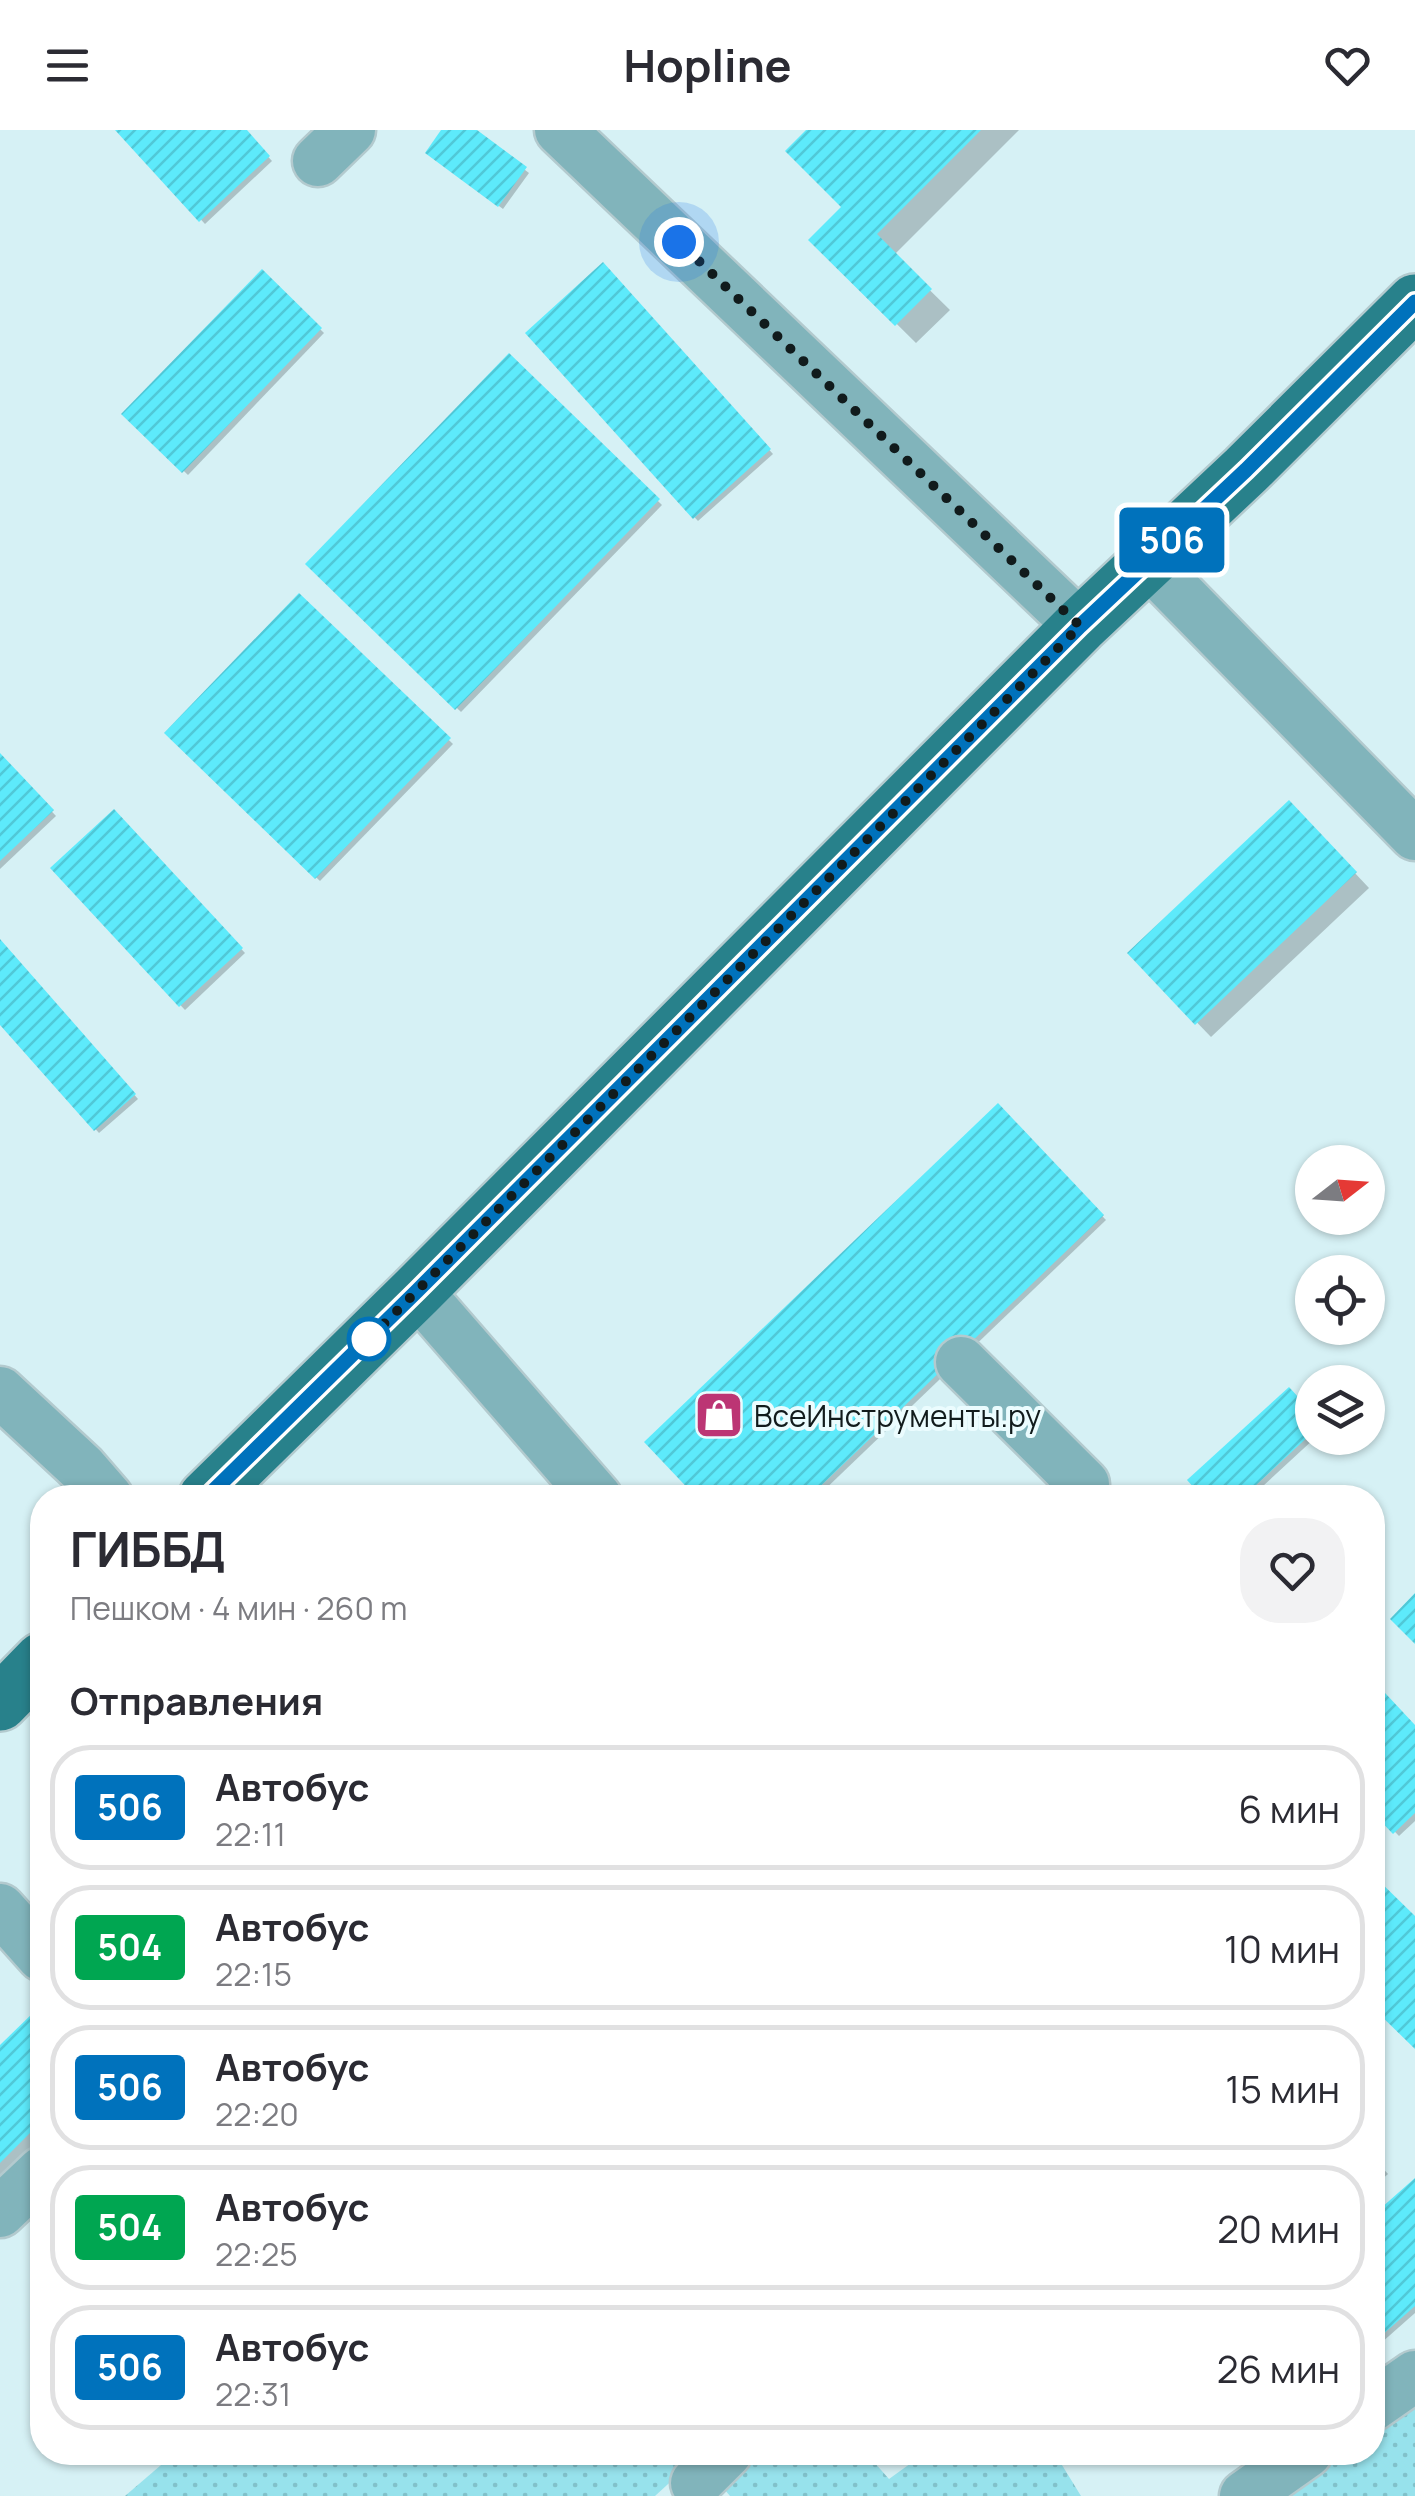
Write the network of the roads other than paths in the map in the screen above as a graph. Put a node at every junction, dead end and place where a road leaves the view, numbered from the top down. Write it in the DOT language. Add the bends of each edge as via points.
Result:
graph roads {
  1 [pos="560,130"];
  2 [pos="1415,302"];
  3 [pos="1148,562"];
  4 [pos="1080,626"];
  5 [pos="1415,835"];
  6 [pos="417,1291"];
  7 [pos="961,1362"];
  8 [pos="0,1392"];
  9 [pos="97,1485"];
  10 [pos="219,1485"];
  11 [pos="586,1485"];
  12 [pos="1083,1485"];
  13 [pos="30,1672"];
  14 [pos="0,1703"];
  15 [pos="0,1908"];
  16 [pos="30,1942"];
  17 [pos="30,2183"];
  18 [pos="0,2212"];
  19 [pos="1415,2376"];
  20 [pos="1385,2397"];
  21 [pos="1289,2465"];
  22 [pos="1245,2496"];
  1 -- 4 [label="lane"];
  2 -- 3 [label="main road"];
  3 -- 4 [label="main road"];
  3 -- 5 [label="lane"];
  4 -- 6 [label="main road"];
  6 -- 10 [label="main road"];
  6 -- 11 [label="lane"];
  7 -- 12 [label="lane"];
  8 -- 9 [label="lane"];
  13 -- 14 [label="main road"];
  15 -- 16 [label="lane"];
  17 -- 18 [label="lane"];
  19 -- 20 [label="lane"];
  21 -- 22 [label="lane"];
}
